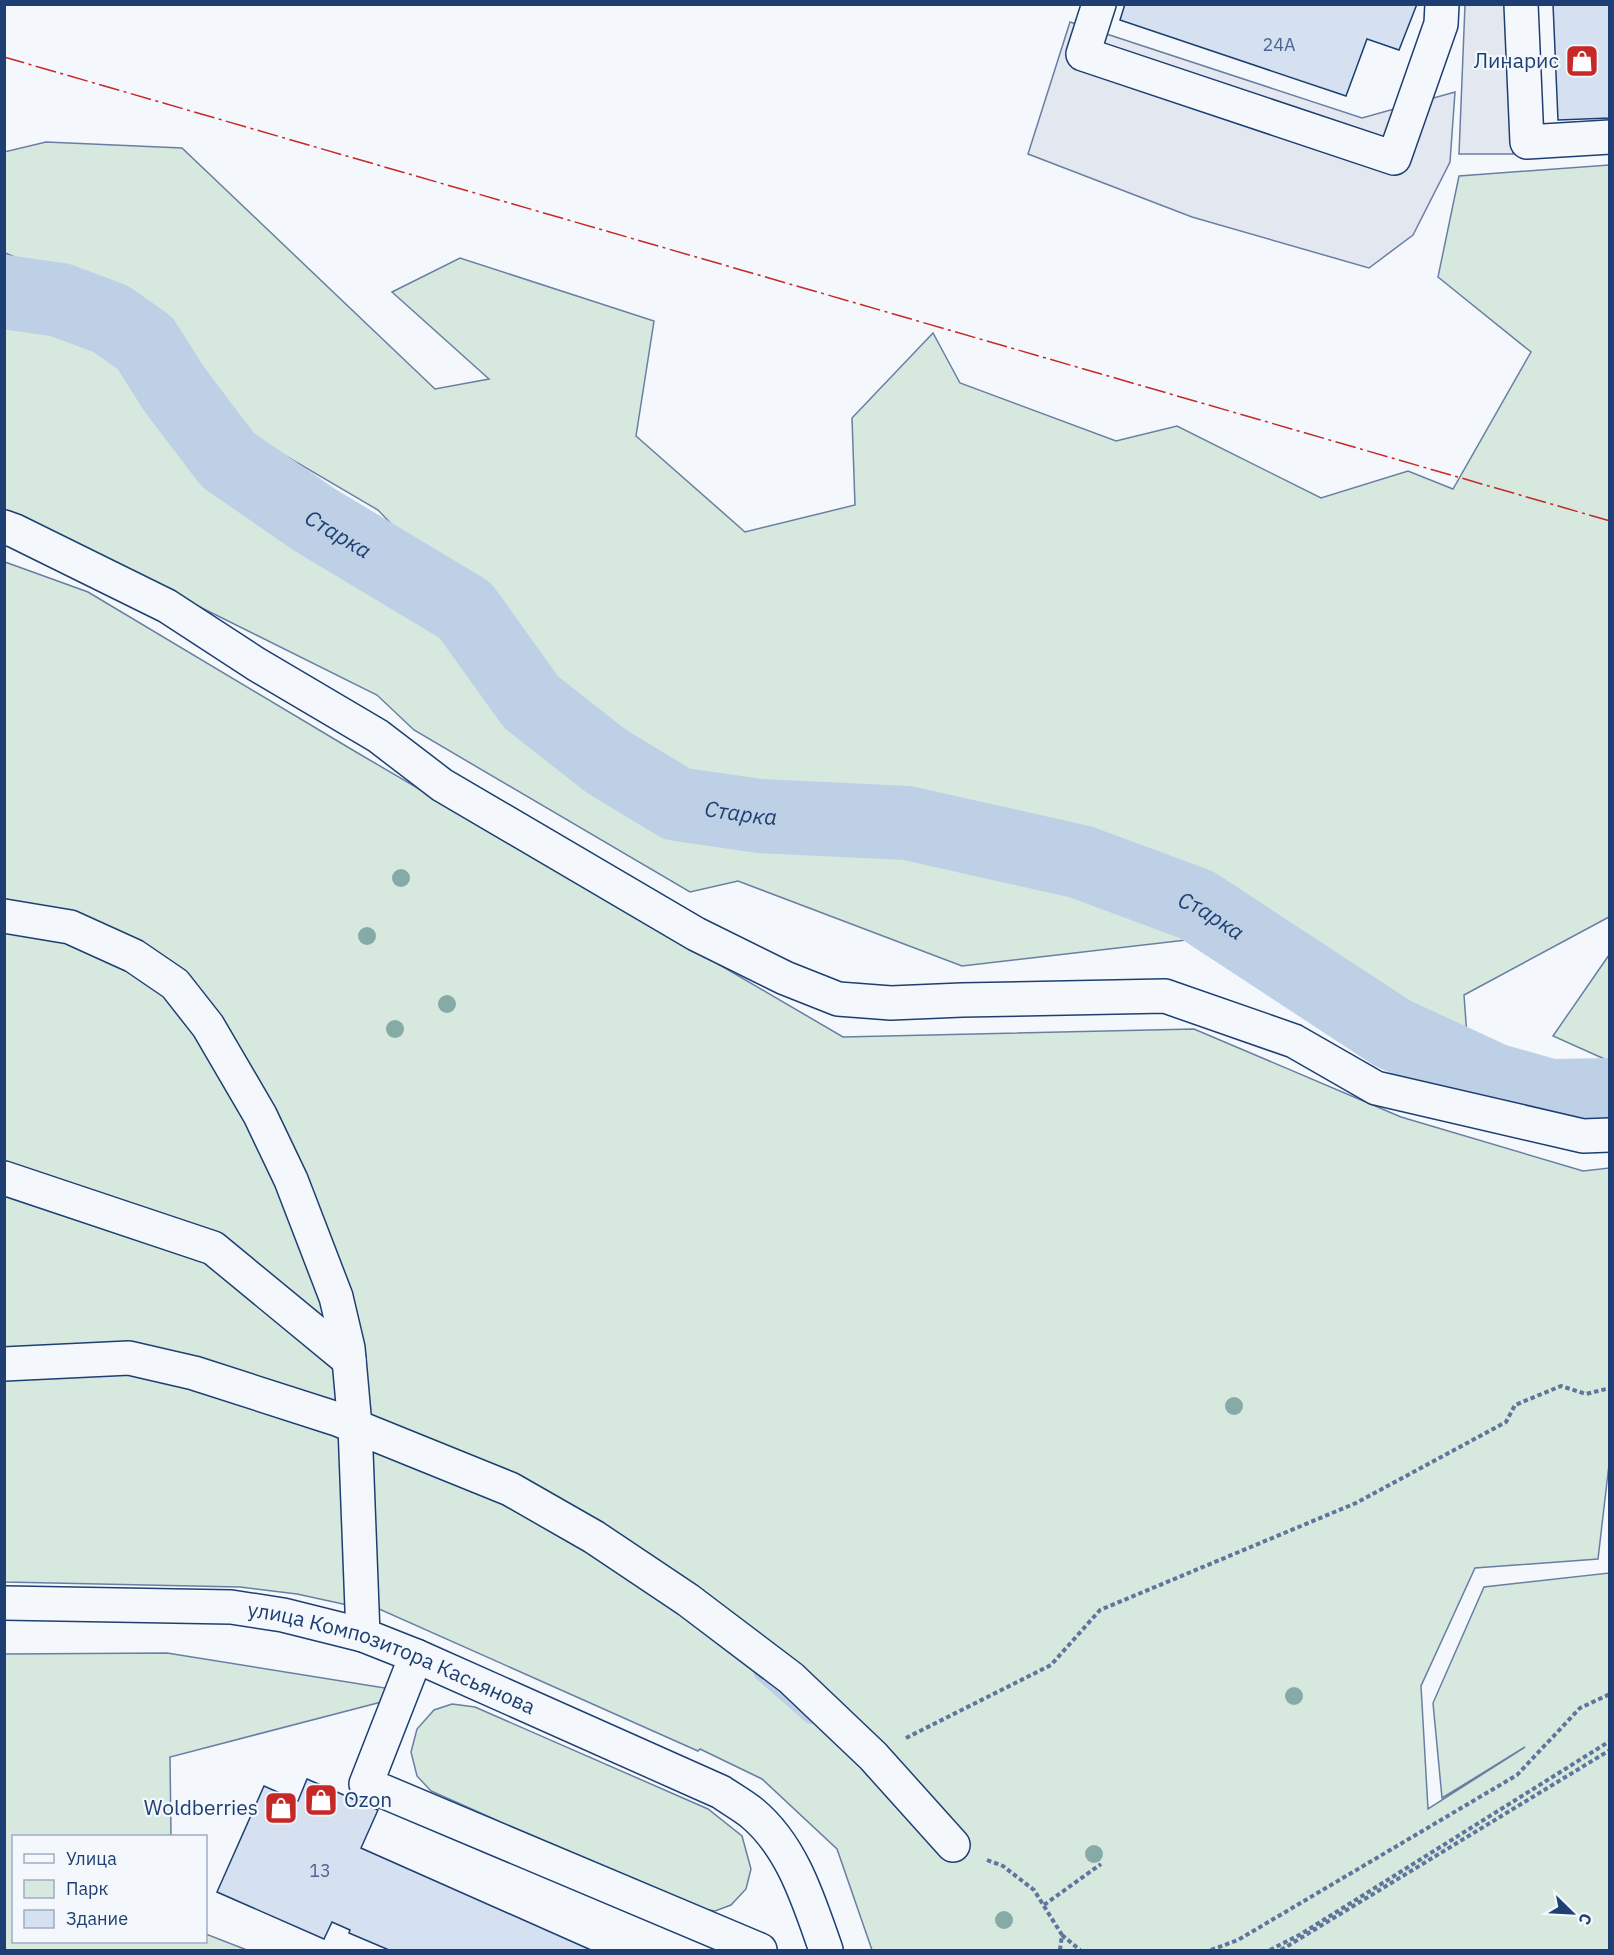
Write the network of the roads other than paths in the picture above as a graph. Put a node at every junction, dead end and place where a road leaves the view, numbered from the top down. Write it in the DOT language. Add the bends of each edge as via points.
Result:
graph roads {
  1 [pos="1099,4"];
  2 [pos="1442,4"];
  3 [pos="1521,4"];
  4 [pos="1610,137"];
  5 [pos="4,527"];
  6 [pos="4,916"];
  7 [pos="1610,1136"];
  8 [pos="4,1178"];
  9 [pos="350,1360"];
  10 [pos="4,1364"];
  11 [pos="355,1426"];
  12 [pos="4,1603"];
  13 [pos="363,1635"];
  14 [pos="416,1656"];
  15 [pos="953,1845"];
  16 [pos="760,1950"];
  17 [pos="826,1950"];
  1 -- 2 [label="street" via="1083,54 1394,158 1441,24"];
  3 -- 4 [label="street" via="1527,142"];
  5 -- 7 [label="street" via="167,606 378,736 442,785 696,933 785,978 838,999 891,1003 1165,996 1294,1041 1377,1088 1583,1136"];
  6 -- 9 [label="street" via="70,927 134,956 175,984 208,1026 260,1115 291,1180 336,1297"];
  8 -- 9 [label="street" via="213,1248"];
  9 -- 11 [label="street"];
  10 -- 11 [label="street" via="129,1358 194,1373"];
  11 -- 13 [label="street"];
  11 -- 15 [label="street" via="510,1489 594,1537 688,1600 791,1678 873,1756"];
  12 -- 13 [label="street, улица Композитора Касьянова" via="231,1607"];
  13 -- 14 [label="street, улица Композитора Касьянова"];
  14 -- 16 [label="street" via="366,1784"];
  14 -- 17 [label="street, улица Композитора Касьянова" via="721,1792 753,1814 778,1841 802,1883"];
}
